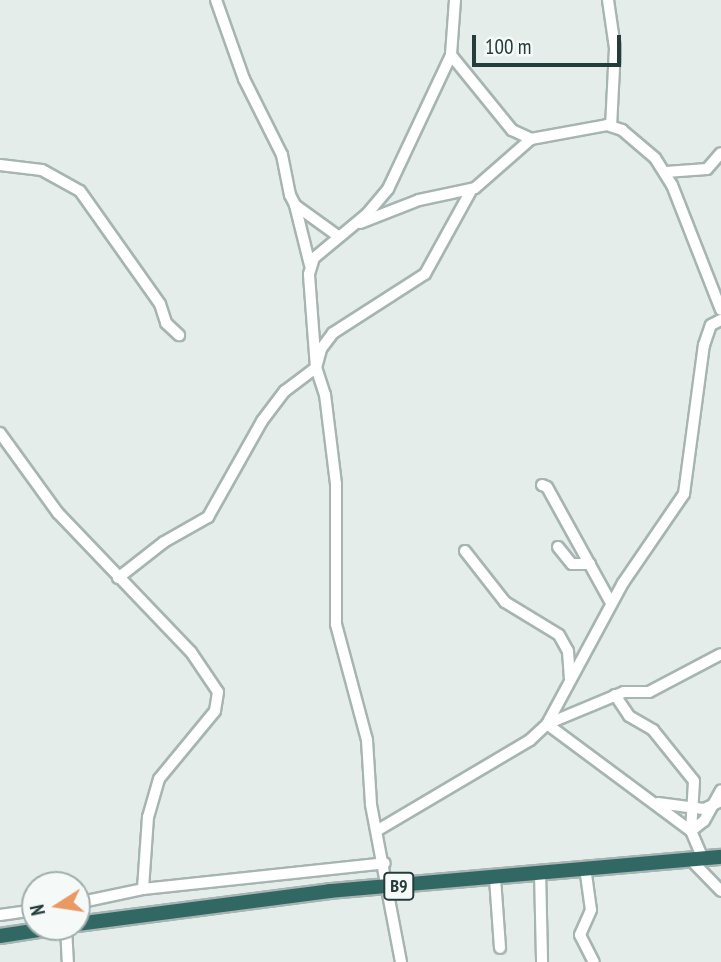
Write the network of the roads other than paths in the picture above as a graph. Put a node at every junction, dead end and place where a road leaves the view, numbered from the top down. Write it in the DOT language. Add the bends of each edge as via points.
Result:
graph roads {
  1 [pos="216,0"];
  2 [pos="455,0"];
  3 [pos="608,0"];
  4 [pos="451,55"];
  5 [pos="611,126"];
  6 [pos="531,139"];
  7 [pos="721,153"];
  8 [pos="0,165"];
  9 [pos="666,172"];
  10 [pos="472,189"];
  11 [pos="295,205"];
  12 [pos="353,225"];
  13 [pos="338,236"];
  14 [pos="310,265"];
  15 [pos="721,310"];
  16 [pos="721,320"];
  17 [pos="179,335"];
  18 [pos="316,368"];
  19 [pos="0,433"];
  20 [pos="541,485"];
  21 [pos="558,547"];
  22 [pos="465,551"];
  23 [pos="590,564"];
  24 [pos="118,578"];
  25 [pos="611,603"];
  26 [pos="721,654"];
  27 [pos="570,678"];
  28 [pos="615,695"];
  29 [pos="547,724"];
  30 [pos="721,790"];
  31 [pos="658,803"];
  32 [pos="716,804"];
  33 [pos="689,809"];
  34 [pos="378,830"];
  35 [pos="691,831"];
  36 [pos="721,857"];
  37 [pos="697,859"];
  38 [pos="385,863"];
  39 [pos="585,867"];
  40 [pos="540,871"];
  41 [pos="495,878"];
  42 [pos="390,887"];
  43 [pos="143,889"];
  44 [pos="721,891"];
  45 [pos="91,900"];
  46 [pos="21,912"];
  47 [pos="0,915"];
  48 [pos="91,922"];
  49 [pos="21,933"];
  50 [pos="0,936"];
  51 [pos="67,941"];
  52 [pos="500,948"];
  53 [pos="68,962"];
  54 [pos="401,962"];
  55 [pos="542,962"];
  56 [pos="594,962"];
  1 -- 11 [label="street" via="244,79 282,155"];
  2 -- 4 [label="street"];
  3 -- 5 [label="street" via="615,48"];
  4 -- 6 [label="street" via="505,123"];
  4 -- 12 [label="street" via="388,189"];
  5 -- 6 [label="street" via="589,126"];
  5 -- 9 [label="street" via="634,138"];
  6 -- 10 [label="street" via="498,172"];
  7 -- 9 [label="street" via="707,169"];
  8 -- 17 [label="street" via="42,170 80,191 160,304 166,323"];
  9 -- 15 [label="street"];
  10 -- 12 [label="street" via="419,200"];
  10 -- 18 [label="street" via="425,274 333,333 321,349"];
  11 -- 13 [label="street"];
  11 -- 14 [label="street"];
  12 -- 13 [label="street"];
  13 -- 14 [label="street"];
  14 -- 18 [label="street"];
  16 -- 25 [label="street" via="711,325 704,345 684,494"];
  18 -- 24 [label="street" via="270,409 208,517 164,542"];
  18 -- 34 [label="street" via="326,395 336,484 336,624 367,740 369,788"];
  19 -- 24 [label="street" via="58,513"];
  20 -- 23 [label="street" via="547,487"];
  21 -- 23 [label="street" via="572,564"];
  22 -- 27 [label="street" via="505,602 559,635 568,651"];
  23 -- 25 [label="street"];
  24 -- 43 [label="street" via="191,652 218,692 215,711 159,779 148,817"];
  25 -- 27 [label="street"];
  26 -- 28 [label="street" via="649,692"];
  27 -- 29 [label="street"];
  28 -- 29 [label="street"];
  28 -- 33 [label="street" via="629,716 653,730 694,781"];
  29 -- 31 [label="street" via="573,747"];
  29 -- 34 [label="street" via="530,740"];
  30 -- 32 [label="street"];
  31 -- 33 [label="street"];
  31 -- 35 [label="street"];
  32 -- 33 [label="street"];
  32 -- 35 [label="street"];
  33 -- 35 [label="street"];
  34 -- 38 [label="street"];
  35 -- 37 [label="street"];
  36 -- 37 [label="highway, B9"];
  37 -- 39 [label="highway, B9"];
  37 -- 44 [label="street"];
  38 -- 42 [label="street"];
  38 -- 43 [label="street"];
  39 -- 40 [label="highway, B9"];
  39 -- 56 [label="street" via="591,911 580,934"];
  40 -- 41 [label="highway, B9"];
  40 -- 55 [label="street"];
  41 -- 42 [label="highway, B9"];
  41 -- 52 [label="street"];
  42 -- 48 [label="highway, B9"];
  42 -- 54 [label="street"];
  43 -- 45 [label="street"];
  46 -- 47 [label="street"];
  49 -- 50 [label="highway"];
  51 -- 53 [label="street"];
}
